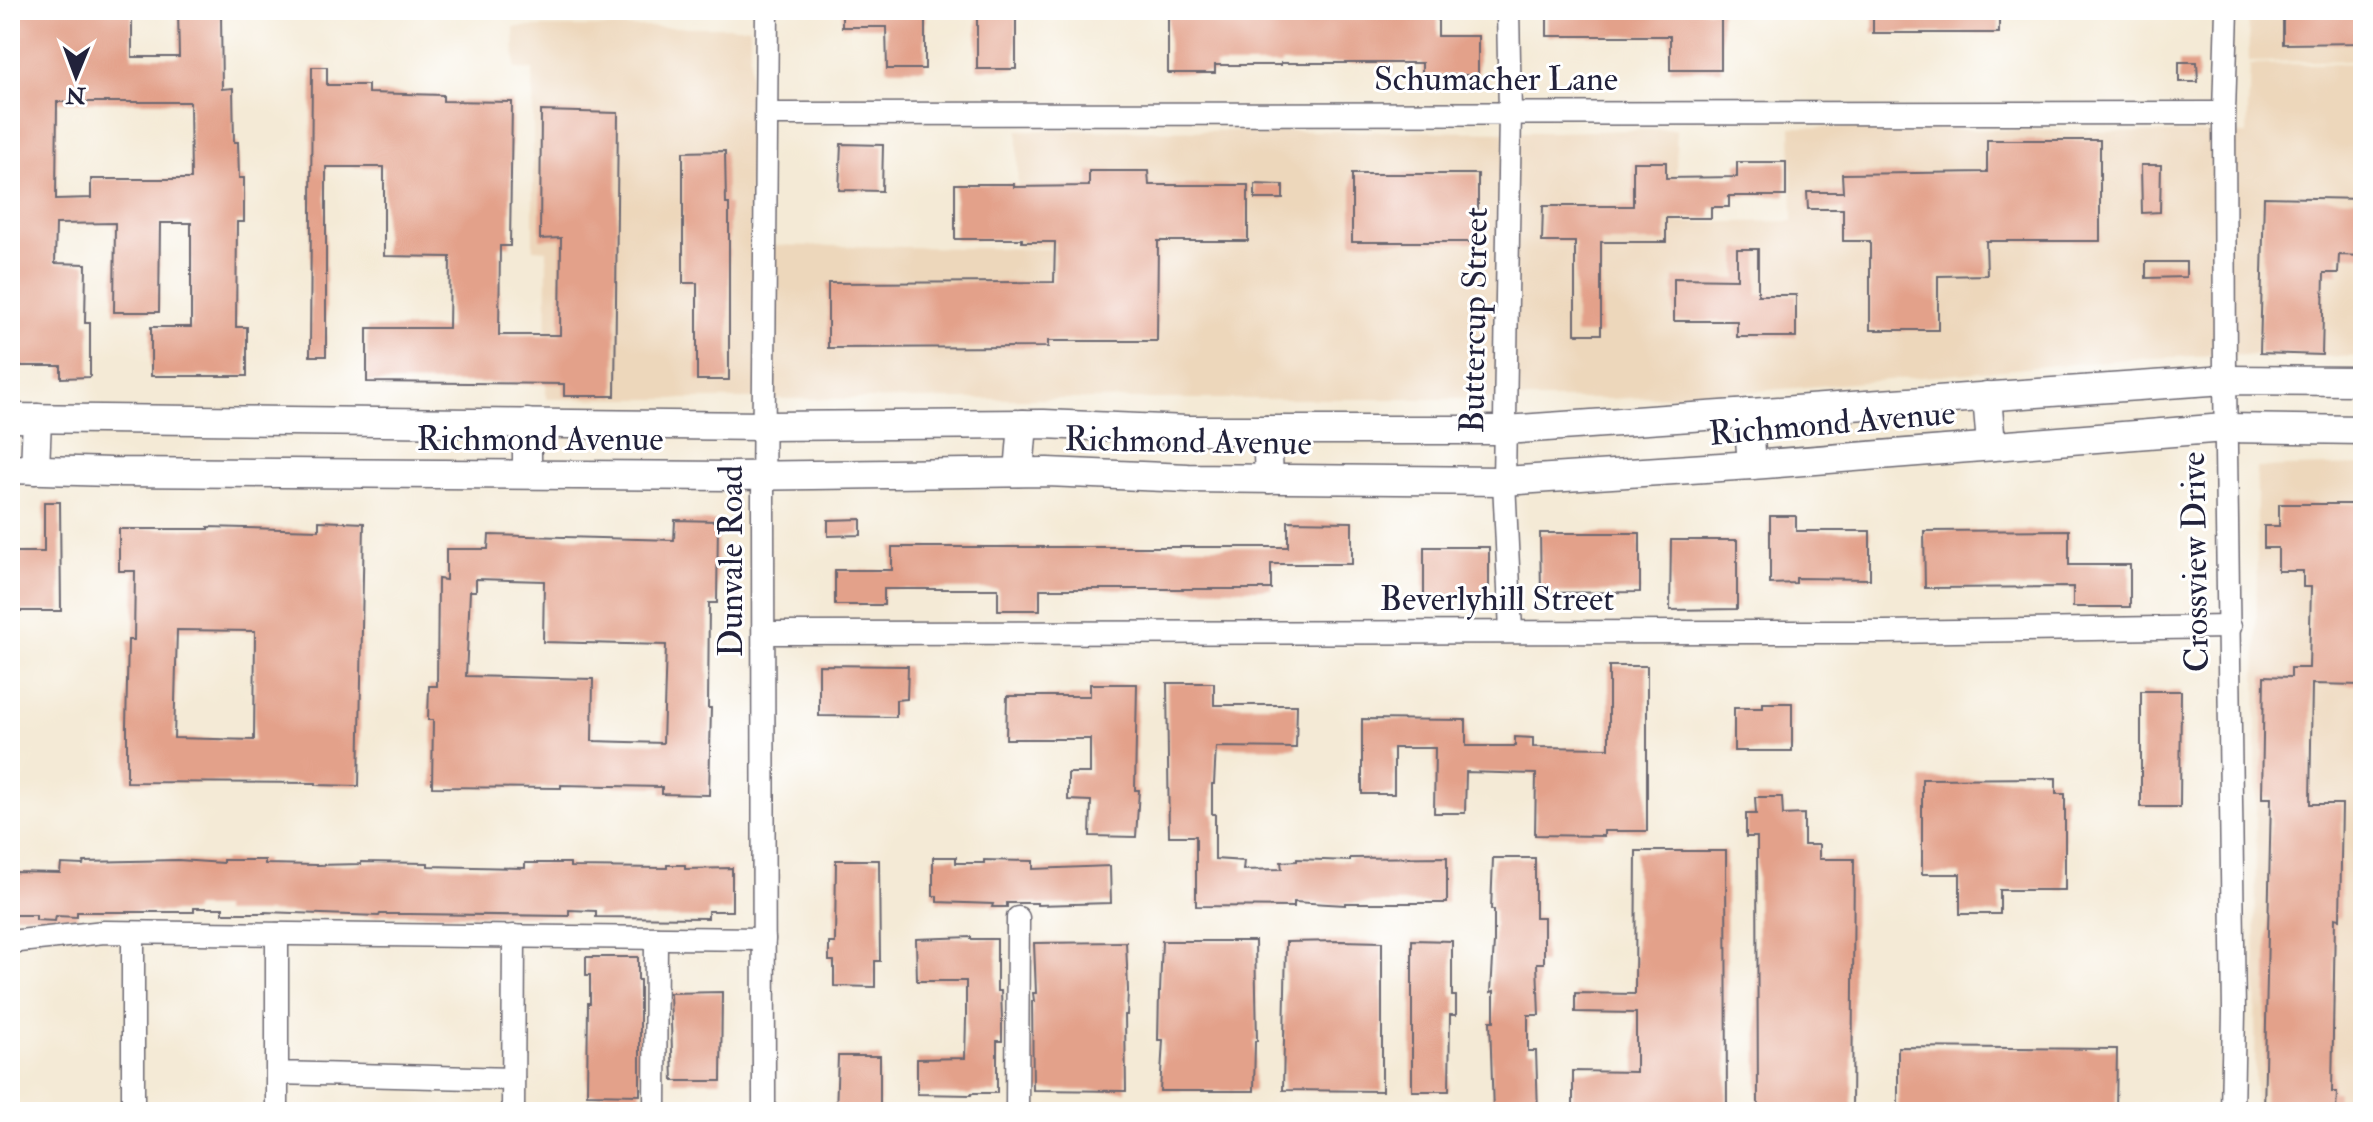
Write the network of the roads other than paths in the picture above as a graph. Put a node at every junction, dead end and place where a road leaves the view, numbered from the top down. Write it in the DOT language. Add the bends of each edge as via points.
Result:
graph roads {
  1 [pos="767,10"];
  2 [pos="1508,10"];
  3 [pos="2227,10"];
  4 [pos="1510,112"];
  5 [pos="2224,113"];
  6 [pos="767,114"];
  7 [pos="2225,380"];
  8 [pos="2363,381"];
  9 [pos="1987,396"];
  10 [pos="1748,413"];
  11 [pos="23,418"];
  12 [pos="527,423"];
  13 [pos="1023,424"];
  14 [pos="765,426"];
  15 [pos="2225,428"];
  16 [pos="1267,430"];
  17 [pos="1505,430"];
  18 [pos="2363,430"];
  19 [pos="1991,445"];
  20 [pos="1752,465"];
  21 [pos="23,470"];
  22 [pos="1019,472"];
  23 [pos="527,474"];
  24 [pos="764,475"];
  25 [pos="1269,479"];
  26 [pos="1504,481"];
  27 [pos="2230,627"];
  28 [pos="1511,631"];
  29 [pos="764,633"];
  30 [pos="1018,918"];
  31 [pos="133,933"];
  32 [pos="277,934"];
  33 [pos="514,936"];
  34 [pos="656,938"];
  35 [pos="764,939"];
  36 [pos="10,942"];
  37 [pos="277,1073"];
  38 [pos="513,1079"];
  39 [pos="133,1112"];
  40 [pos="277,1112"];
  41 [pos="513,1112"];
  42 [pos="655,1112"];
  43 [pos="764,1112"];
  44 [pos="1017,1112"];
  45 [pos="2232,1112"];
  1 -- 6 [label="street, Dunvale Road"];
  2 -- 4 [label="street, Buttercup Street"];
  3 -- 5 [label="street, Crossview Drive"];
  4 -- 5 [label="street, Schumacher Lane"];
  4 -- 6 [label="street, Schumacher Lane"];
  4 -- 17 [label="street, Buttercup Street"];
  5 -- 7 [label="street, Crossview Drive"];
  6 -- 14 [label="street, Dunvale Road"];
  7 -- 8 [label="main road, Richmond Avenue"];
  7 -- 9 [label="main road, Richmond Avenue"];
  7 -- 15 [label="street, Crossview Drive"];
  9 -- 10 [label="main road, Richmond Avenue"];
  9 -- 19 [label="main road"];
  10 -- 17 [label="main road, Richmond Avenue"];
  10 -- 20 [label="main road"];
  11 -- 12 [label="main road, Richmond Avenue"];
  11 -- 21 [label="main road"];
  12 -- 14 [label="main road, Richmond Avenue"];
  12 -- 23 [label="main road"];
  13 -- 14 [label="main road, Richmond Avenue"];
  13 -- 16 [label="main road, Richmond Avenue"];
  13 -- 22 [label="main road"];
  14 -- 24 [label="street, Dunvale Road"];
  15 -- 18 [label="main road, Richmond Avenue"];
  15 -- 19 [label="main road, Richmond Avenue"];
  15 -- 27 [label="street, Crossview Drive"];
  16 -- 17 [label="main road, Richmond Avenue"];
  16 -- 25 [label="main road"];
  17 -- 26 [label="street, Buttercup Street"];
  19 -- 20 [label="main road, Richmond Avenue"];
  20 -- 26 [label="main road, Richmond Avenue"];
  21 -- 23 [label="main road, Richmond Avenue"];
  22 -- 24 [label="main road, Richmond Avenue"];
  22 -- 25 [label="main road, Richmond Avenue"];
  23 -- 24 [label="main road, Richmond Avenue"];
  24 -- 29 [label="street, Dunvale Road"];
  25 -- 26 [label="main road, Richmond Avenue"];
  26 -- 28 [label="street, Buttercup Street"];
  27 -- 28 [label="street, Beverlyhill Street"];
  27 -- 45 [label="street, Crossview Drive"];
  28 -- 29 [label="street, Beverlyhill Street"];
  29 -- 35 [label="street, Dunvale Road"];
  30 -- 44 [label="street"];
  31 -- 32 [label="street"];
  31 -- 36 [label="street"];
  31 -- 39 [label="street"];
  32 -- 33 [label="street"];
  32 -- 37 [label="street"];
  33 -- 34 [label="street"];
  33 -- 38 [label="street"];
  34 -- 35 [label="street"];
  34 -- 42 [label="street"];
  35 -- 43 [label="street, Dunvale Road"];
  37 -- 38 [label="street"];
  37 -- 40 [label="street"];
  38 -- 41 [label="street"];
}
